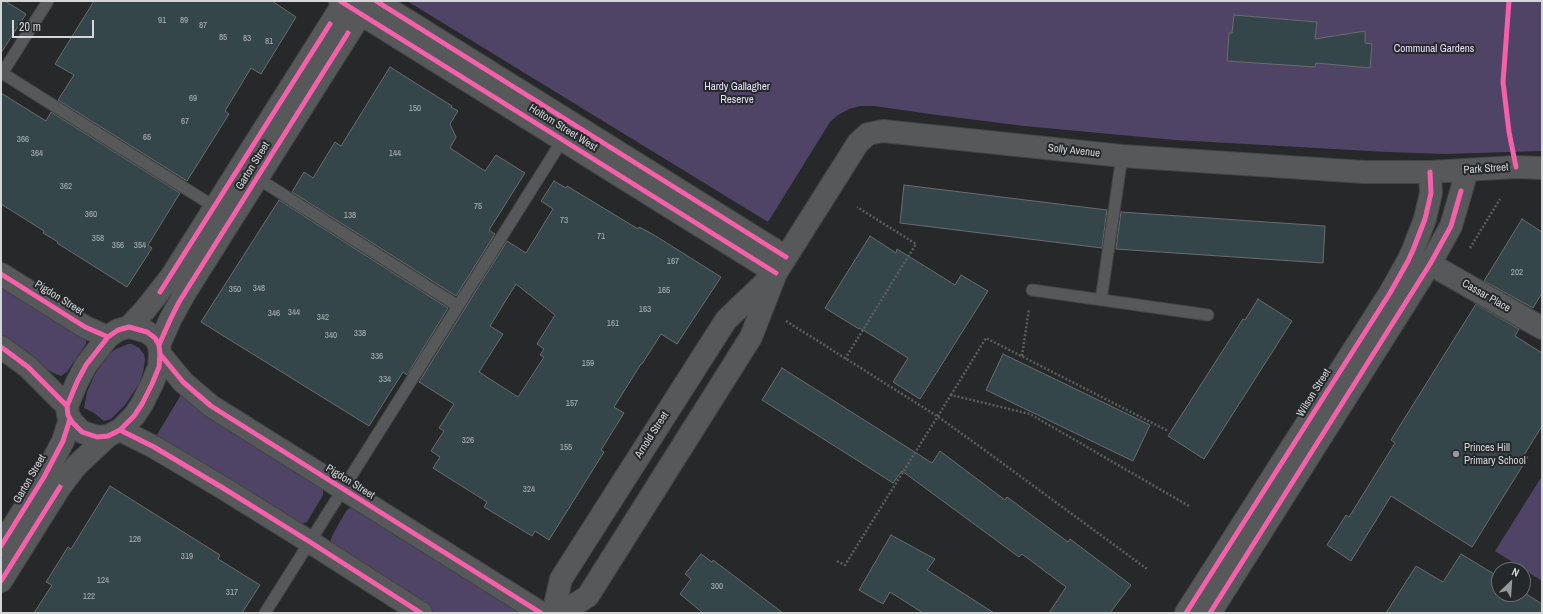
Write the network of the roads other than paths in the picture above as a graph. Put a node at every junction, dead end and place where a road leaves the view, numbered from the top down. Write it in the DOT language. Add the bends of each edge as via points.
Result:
graph roads {
  1 [pos="48,1"];
  2 [pos="355,4"];
  3 [pos="2,74"];
  4 [pos="567,132"];
  5 [pos="1122,156"];
  6 [pos="1542,168"];
  7 [pos="1467,171"];
  8 [pos="1430,172"];
  9 [pos="248,173"];
  10 [pos="224,212"];
  11 [pos="1430,264"];
  12 [pos="781,265"];
  13 [pos="1,274"];
  14 [pos="1032,290"];
  15 [pos="1101,300"];
  16 [pos="458,306"];
  17 [pos="1208,315"];
  18 [pos="129,327"];
  19 [pos="1542,328"];
  20 [pos="108,337"];
  21 [pos="1,348"];
  22 [pos="160,349"];
  23 [pos="69,412"];
  24 [pos="114,433"];
  25 [pos="343,489"];
  26 [pos="310,542"];
  27 [pos="1,546"];
  28 [pos="1,581"];
  29 [pos="265,613"];
  30 [pos="421,613"];
  31 [pos="541,613"];
  32 [pos="553,613"];
  33 [pos="562,613"];
  34 [pos="1186,613"];
  35 [pos="1210,613"];
  1 -- 3 [label="lane"];
  2 -- 4 [label="street, Holtom Street West"];
  2 -- 9 [label="street, Garton Street"];
  3 -- 10 [label="lane"];
  4 -- 12 [label="street, Holtom Street West"];
  4 -- 16 [label="lane"];
  5 -- 8 [label="street, Solly Avenue" via="1364,172"];
  5 -- 12 [label="street, Solly Avenue" via="883,130 868,134 858,143"];
  5 -- 15 [label="lane"];
  6 -- 7 [label="street, Park Street" via="1516,167"];
  7 -- 8 [label="street, Park Street"];
  7 -- 11 [label="street" via="1451,226"];
  8 -- 34 [label="street, Wilson Street" via="1431,193 1425,219 1408,261"];
  9 -- 10 [label="street, Garton Street"];
  9 -- 16 [label="lane"];
  10 -- 18 [label="street, Garton Street"];
  10 -- 22 [label="street, Garton Street" via="179,302"];
  11 -- 19 [label="street, Cassar Place"];
  11 -- 35 [label="street"];
  12 -- 32 [label="street, Arnold Street" via="726,320 561,579"];
  12 -- 33 [label="street" via="751,337 588,596"];
  13 -- 20 [label="street, Pigdon Street" via="85,327"];
  14 -- 15 [label="lane"];
  15 -- 17 [label="lane"];
  16 -- 25 [label="lane"];
  18 -- 20 [label="street" via="118,330"];
  18 -- 22 [label="street, Pigdon Street" via="147,332 155,338"];
  20 -- 23 [label="street" via="80,376"];
  21 -- 23 [label="street" via="28,367"];
  22 -- 24 [label="street" via="159,367 142,404 134,416"];
  22 -- 25 [label="street, Pigdon Street" via="183,382 211,406"];
  23 -- 24 [label="street" via="72,422 82,432 97,437"];
  23 -- 27 [label="street, Garton Street" via="63,441"];
  24 -- 26 [label="street" via="154,446"];
  24 -- 28 [label="street" via="76,466"];
  25 -- 26 [label="lane"];
  25 -- 31 [label="street, Pigdon Street"];
  26 -- 29 [label="lane"];
  26 -- 30 [label="street"];
}
